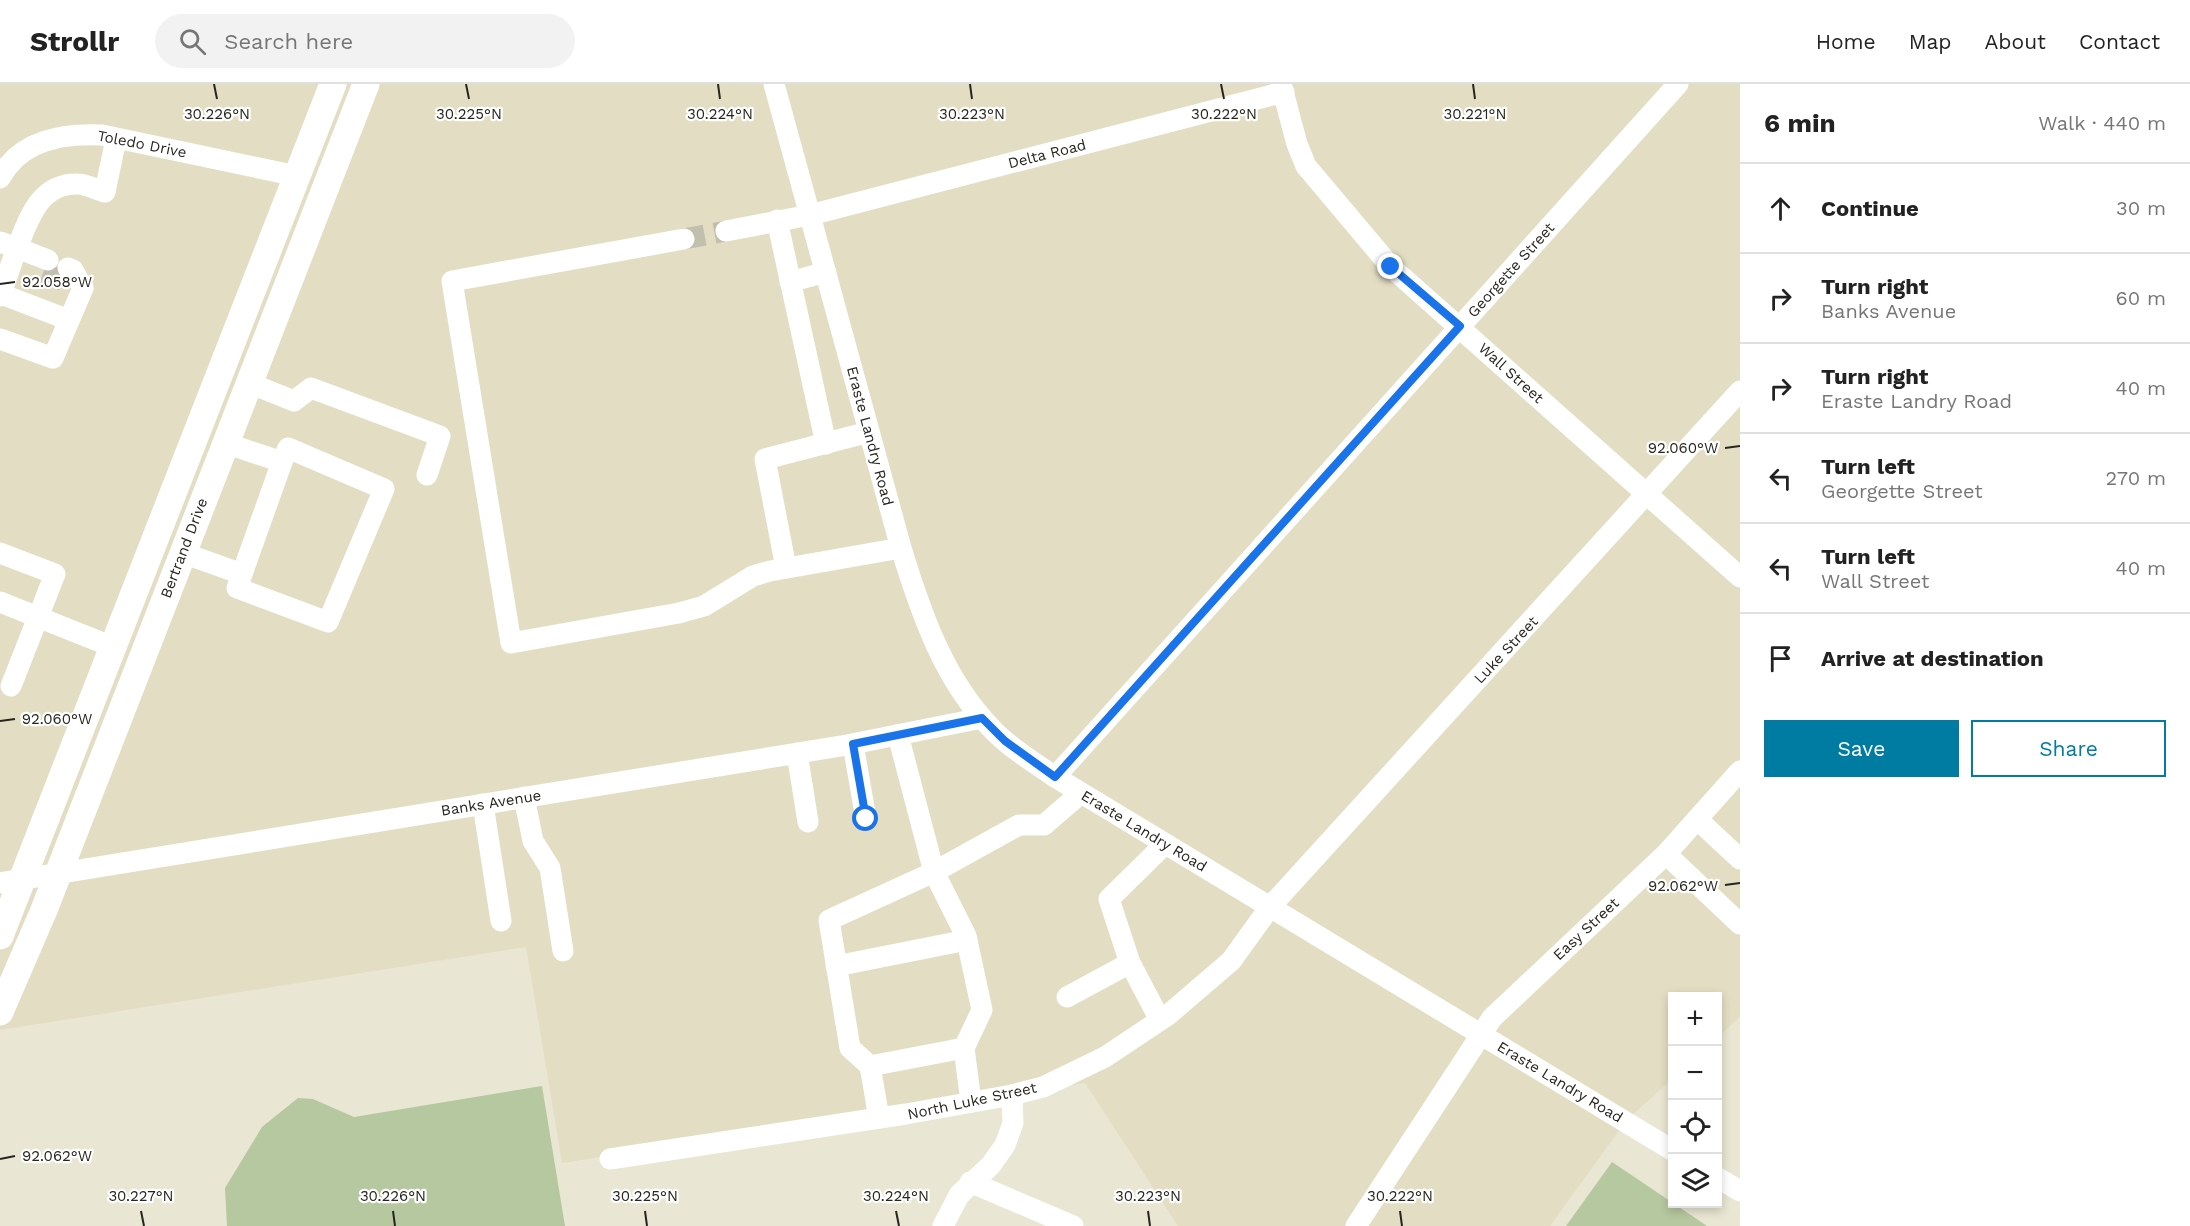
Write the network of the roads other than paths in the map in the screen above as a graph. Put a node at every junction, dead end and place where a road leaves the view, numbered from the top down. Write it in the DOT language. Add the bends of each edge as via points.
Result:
graph roads {
  1 [pos="333,84"];
  2 [pos="366,84"];
  3 [pos="774,84"];
  4 [pos="1678,84"];
  5 [pos="1283,88"];
  6 [pos="116,139"];
  7 [pos="297,176"];
  8 [pos="0,178"];
  9 [pos="810,215"];
  10 [pos="777,220"];
  11 [pos="726,231"];
  12 [pos="684,239"];
  13 [pos="10,250"];
  14 [pos="46,266"];
  15 [pos="826,272"];
  16 [pos="73,279"];
  17 [pos="790,282"];
  18 [pos="0,295"];
  19 [pos="69,320"];
  20 [pos="1460,326"];
  21 [pos="0,339"];
  22 [pos="249,383"];
  23 [pos="1740,391"];
  24 [pos="869,432"];
  25 [pos="225,443"];
  26 [pos="826,444"];
  27 [pos="282,462"];
  28 [pos="427,475"];
  29 [pos="1647,495"];
  30 [pos="901,548"];
  31 [pos="0,553"];
  32 [pos="183,553"];
  33 [pos="786,568"];
  34 [pos="242,574"];
  35 [pos="1740,577"];
  36 [pos="0,602"];
  37 [pos="39,618"];
  38 [pos="113,647"];
  39 [pos="10,686"];
  40 [pos="982,718"];
  41 [pos="898,735"];
  42 [pos="853,744"];
  43 [pos="797,753"];
  44 [pos="1740,771"];
  45 [pos="1055,777"];
  46 [pos="1081,793"];
  47 [pos="524,797"];
  48 [pos="483,804"];
  49 [pos="866,819"];
  50 [pos="1697,819"];
  51 [pos="807,822"];
  52 [pos="1165,844"];
  53 [pos="1666,854"];
  54 [pos="1740,859"];
  55 [pos="933,872"];
  56 [pos="58,873"];
  57 [pos="11,881"];
  58 [pos="1270,907"];
  59 [pos="501,921"];
  60 [pos="1740,924"];
  61 [pos="0,936"];
  62 [pos="967,940"];
  63 [pos="563,951"];
  64 [pos="1130,963"];
  65 [pos="836,966"];
  66 [pos="1066,997"];
  67 [pos="0,1012"];
  68 [pos="1160,1020"];
  69 [pos="1481,1034"];
  70 [pos="964,1048"];
  71 [pos="870,1066"];
  72 [pos="1012,1095"];
  73 [pos="972,1102"];
  74 [pos="879,1118"];
  75 [pos="1668,1148"];
  76 [pos="610,1159"];
  77 [pos="1722,1180"];
  78 [pos="970,1182"];
  79 [pos="1740,1191"];
  80 [pos="943,1226"];
  81 [pos="1073,1226"];
  82 [pos="1356,1226"];
  1 -- 7 [label="main road, Bertrand Drive"];
  2 -- 22 [label="main road, Bertrand Drive"];
  3 -- 9 [label="street, Eraste Landry Road"];
  4 -- 20 [label="street, Georgette Street"];
  5 -- 9 [label="street, Delta Road"];
  5 -- 20 [label="street, Wall Street" via="1297,144 1314,177 1391,267"];
  6 -- 7 [label="street, Toledo Drive"];
  6 -- 8 [label="street, Toledo Drive" via="78,134 50,139 26,150"];
  6 -- 13 [label="street" via="105,192 78,184 57,188 37,202"];
  7 -- 38 [label="main road, Bertrand Drive"];
  9 -- 10 [label="street, Delta Road"];
  9 -- 15 [label="street, Eraste Landry Road"];
  10 -- 11 [label="street, Delta Road"];
  10 -- 17 [label="street"];
  12 -- 33 [label="street" via="453,280 511,643 679,613 704,606 753,576"];
  13 -- 14 [label="street"];
  13 -- 18 [label="street"];
  15 -- 17 [label="street"];
  15 -- 24 [label="street, Eraste Landry Road"];
  16 -- 19 [label="street"];
  17 -- 26 [label="street"];
  18 -- 19 [label="street"];
  19 -- 21 [label="street" via="53,358"];
  20 -- 29 [label="street, Wall Street"];
  20 -- 45 [label="street, Georgette Street"];
  22 -- 25 [label="main road, Bertrand Drive"];
  22 -- 28 [label="street" via="294,401 311,388 440,436"];
  23 -- 29 [label="street, Luke Street"];
  24 -- 26 [label="street"];
  24 -- 30 [label="street, Eraste Landry Road"];
  25 -- 27 [label="street"];
  25 -- 32 [label="main road, Bertrand Drive"];
  26 -- 33 [label="street" via="765,459"];
  27 -- 34 [label="street"];
  27 -- 34 [label="street" via="288,448 384,489 328,622 237,588"];
  29 -- 35 [label="street, Wall Street"];
  29 -- 58 [label="street, Luke Street"];
  30 -- 33 [label="street"];
  30 -- 40 [label="street, Eraste Landry Road" via="928,631"];
  31 -- 37 [label="street" via="55,574"];
  32 -- 34 [label="street"];
  32 -- 56 [label="main road, Bertrand Drive"];
  36 -- 37 [label="street"];
  37 -- 38 [label="street"];
  37 -- 39 [label="street"];
  38 -- 57 [label="main road, Bertrand Drive"];
  40 -- 41 [label="street, Banks Avenue"];
  40 -- 45 [label="street, Eraste Landry Road" via="1005,741"];
  41 -- 42 [label="street, Banks Avenue"];
  41 -- 55 [label="street"];
  42 -- 43 [label="street, Banks Avenue"];
  42 -- 49 [label="street"];
  43 -- 47 [label="street, Banks Avenue"];
  43 -- 51 [label="street"];
  44 -- 50 [label="street, Easy Street"];
  45 -- 46 [label="street, Eraste Landry Road"];
  46 -- 52 [label="street, Eraste Landry Road"];
  46 -- 55 [label="street" via="1044,825 1019,825"];
  47 -- 48 [label="street, Banks Avenue"];
  47 -- 63 [label="street" via="533,841 550,868"];
  48 -- 56 [label="street, Banks Avenue"];
  48 -- 59 [label="street"];
  50 -- 53 [label="street, Easy Street"];
  50 -- 54 [label="street"];
  52 -- 58 [label="street, Eraste Landry Road"];
  52 -- 64 [label="street" via="1109,899"];
  53 -- 60 [label="street"];
  53 -- 69 [label="street, Easy Street" via="1492,1018"];
  55 -- 62 [label="street"];
  55 -- 65 [label="street" via="829,920"];
  56 -- 57 [label="street, Banks Avenue"];
  56 -- 67 [label="main road, Bertrand Drive"];
  57 -- 61 [label="main road, Bertrand Drive"];
  58 -- 68 [label="street, North Luke Street" via="1231,962"];
  58 -- 69 [label="street, Eraste Landry Road"];
  62 -- 65 [label="street"];
  62 -- 70 [label="street" via="982,1010"];
  64 -- 66 [label="street"];
  64 -- 68 [label="street"];
  65 -- 71 [label="street" via="850,1048"];
  68 -- 72 [label="street, North Luke Street" via="1105,1058 1042,1087"];
  69 -- 75 [label="street, Eraste Landry Road"];
  69 -- 82 [label="street, Easy Street"];
  70 -- 71 [label="street"];
  70 -- 73 [label="street"];
  71 -- 74 [label="street"];
  72 -- 73 [label="street, North Luke Street"];
  72 -- 78 [label="street" via="1013,1123 1005,1145 991,1165"];
  73 -- 74 [label="street, North Luke Street"];
  74 -- 76 [label="street, North Luke Street"];
  77 -- 79 [label="street"];
  78 -- 80 [label="street"];
  78 -- 81 [label="street"];
}
